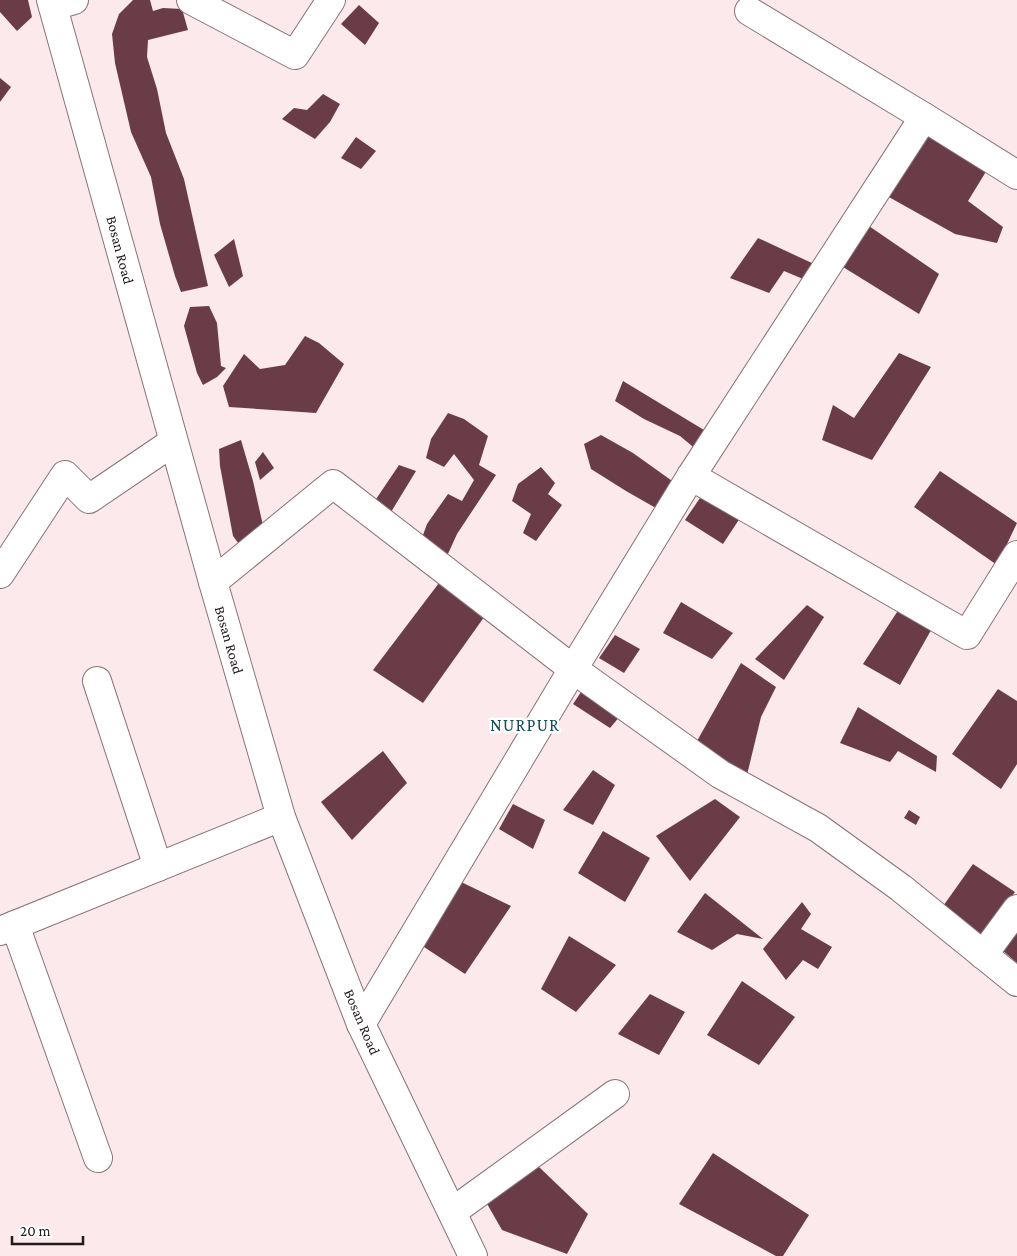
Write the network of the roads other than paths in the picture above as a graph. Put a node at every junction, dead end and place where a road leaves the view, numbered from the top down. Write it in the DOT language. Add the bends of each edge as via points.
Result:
graph roads {
  1 [pos="191,0"];
  2 [pos="331,0"];
  3 [pos="59,2"];
  4 [pos="749,11"];
  5 [pos="924,117"];
  6 [pos="1017,175"];
  7 [pos="173,442"];
  8 [pos="691,476"];
  9 [pos="1017,555"];
  10 [pos="0,574"];
  11 [pos="213,582"];
  12 [pos="573,669"];
  13 [pos="98,680"];
  14 [pos="281,817"];
  15 [pos="158,867"];
  16 [pos="1017,909"];
  17 [pos="7,928"];
  18 [pos="983,955"];
  19 [pos="1017,982"];
  20 [pos="361,1024"];
  21 [pos="615,1094"];
  22 [pos="98,1158"];
  23 [pos="452,1212"];
  24 [pos="473,1256"];
  1 -- 2 [label="street" via="296,55"];
  3 -- 7 [label="street, Bosan Road"];
  4 -- 5 [label="street"];
  5 -- 6 [label="street"];
  5 -- 8 [label="street"];
  7 -- 10 [label="street" via="89,500 65,474"];
  7 -- 11 [label="street, Bosan Road"];
  8 -- 9 [label="street" via="966,635"];
  8 -- 12 [label="street"];
  11 -- 12 [label="street" via="333,484"];
  11 -- 14 [label="street, Bosan Road"];
  12 -- 18 [label="street" via="720,774 818,828 901,888"];
  12 -- 20 [label="street"];
  13 -- 15 [label="street"];
  14 -- 15 [label="street"];
  14 -- 20 [label="street, Bosan Road"];
  15 -- 17 [label="street"];
  16 -- 18 [label="street"];
  17 -- 22 [label="street"];
  18 -- 19 [label="street"];
  20 -- 23 [label="street, Bosan Road"];
  21 -- 23 [label="street"];
  23 -- 24 [label="street, Bosan Road"];
}
